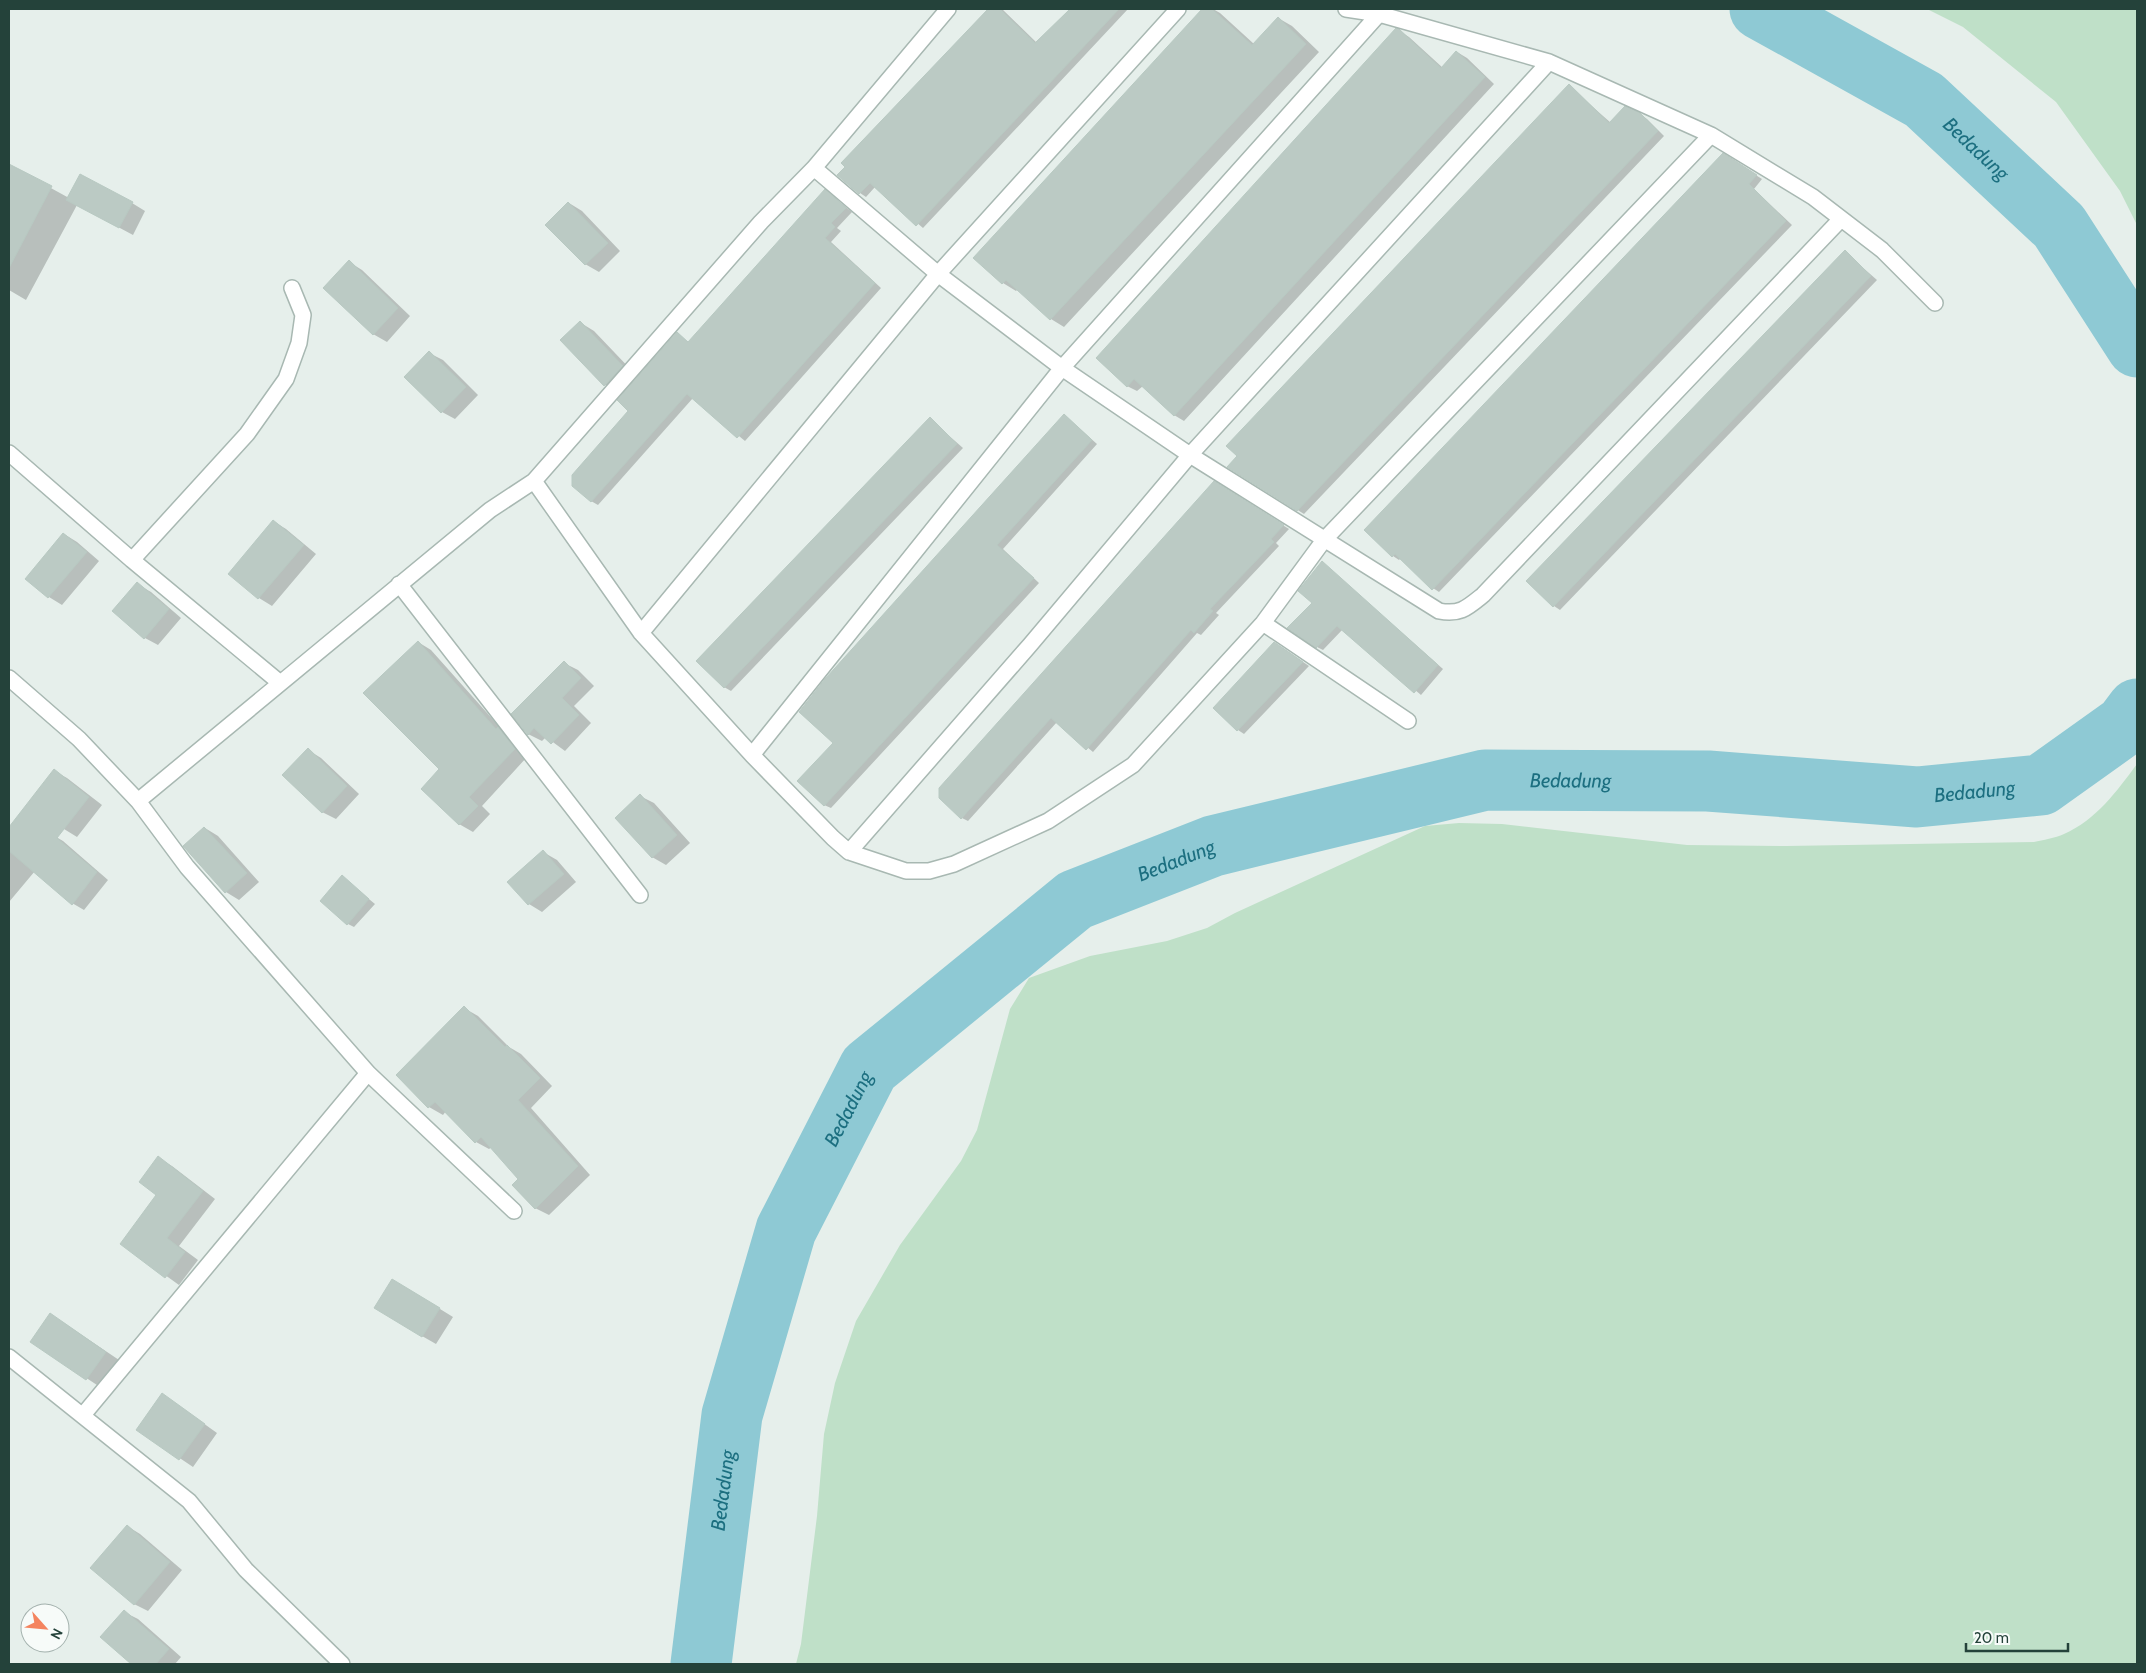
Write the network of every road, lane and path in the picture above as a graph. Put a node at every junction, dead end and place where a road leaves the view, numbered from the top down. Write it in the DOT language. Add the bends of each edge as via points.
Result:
graph roads {
  1 [pos="948,9"];
  2 [pos="1178,9"];
  3 [pos="1346,9"];
  4 [pos="1379,14"];
  5 [pos="1549,62"];
  6 [pos="1711,135"];
  7 [pos="814,168"];
  8 [pos="1841,219"];
  9 [pos="938,274"];
  10 [pos="292,288"];
  11 [pos="1934,302"];
  12 [pos="1062,368"];
  13 [pos="9,453"];
  14 [pos="1190,455"];
  15 [pos="534,481"];
  16 [pos="1324,540"];
  17 [pos="132,560"];
  18 [pos="399,584"];
  19 [pos="1263,623"];
  20 [pos="641,633"];
  21 [pos="9,678"];
  22 [pos="280,682"];
  23 [pos="1408,721"];
  24 [pos="752,755"];
  25 [pos="138,801"];
  26 [pos="849,852"];
  27 [pos="640,895"];
  28 [pos="368,1073"];
  29 [pos="514,1211"];
  30 [pos="9,1357"];
  31 [pos="83,1415"];
  32 [pos="342,1664"];
  1 -- 7 [label="street"];
  2 -- 9 [label="street"];
  3 -- 4 [label="street"];
  4 -- 5 [label="street"];
  4 -- 12 [label="street"];
  5 -- 6 [label="street"];
  5 -- 14 [label="street"];
  6 -- 8 [label="street" via="1813,197"];
  6 -- 16 [label="street"];
  7 -- 9 [label="street"];
  7 -- 15 [label="street" via="761,222"];
  8 -- 11 [label="street" via="1882,250"];
  8 -- 16 [label="street" via="1490,588 1467,608 1452,613 1439,611"];
  9 -- 12 [label="street"];
  9 -- 20 [label="street"];
  10 -- 17 [label="street" via="303,315 299,343 286,379 247,434"];
  12 -- 14 [label="street"];
  12 -- 24 [label="street"];
  13 -- 17 [label="street"];
  14 -- 16 [label="street"];
  14 -- 26 [label="street" via="1018,660"];
  15 -- 18 [label="street" via="490,510"];
  15 -- 20 [label="street"];
  16 -- 19 [label="street"];
  17 -- 22 [label="street"];
  18 -- 22 [label="street"];
  18 -- 27 [label="street"];
  19 -- 23 [label="street"];
  19 -- 26 [label="street" via="1133,766 1048,821 954,864 929,871 906,871"];
  20 -- 24 [label="street"];
  21 -- 25 [label="street" via="79,739"];
  22 -- 25 [label="street"];
  24 -- 26 [label="street"];
  25 -- 28 [label="street" via="187,867"];
  28 -- 29 [label="street"];
  28 -- 31 [label="street"];
  30 -- 31 [label="street"];
  31 -- 32 [label="street" via="189,1501 246,1570"];
}
